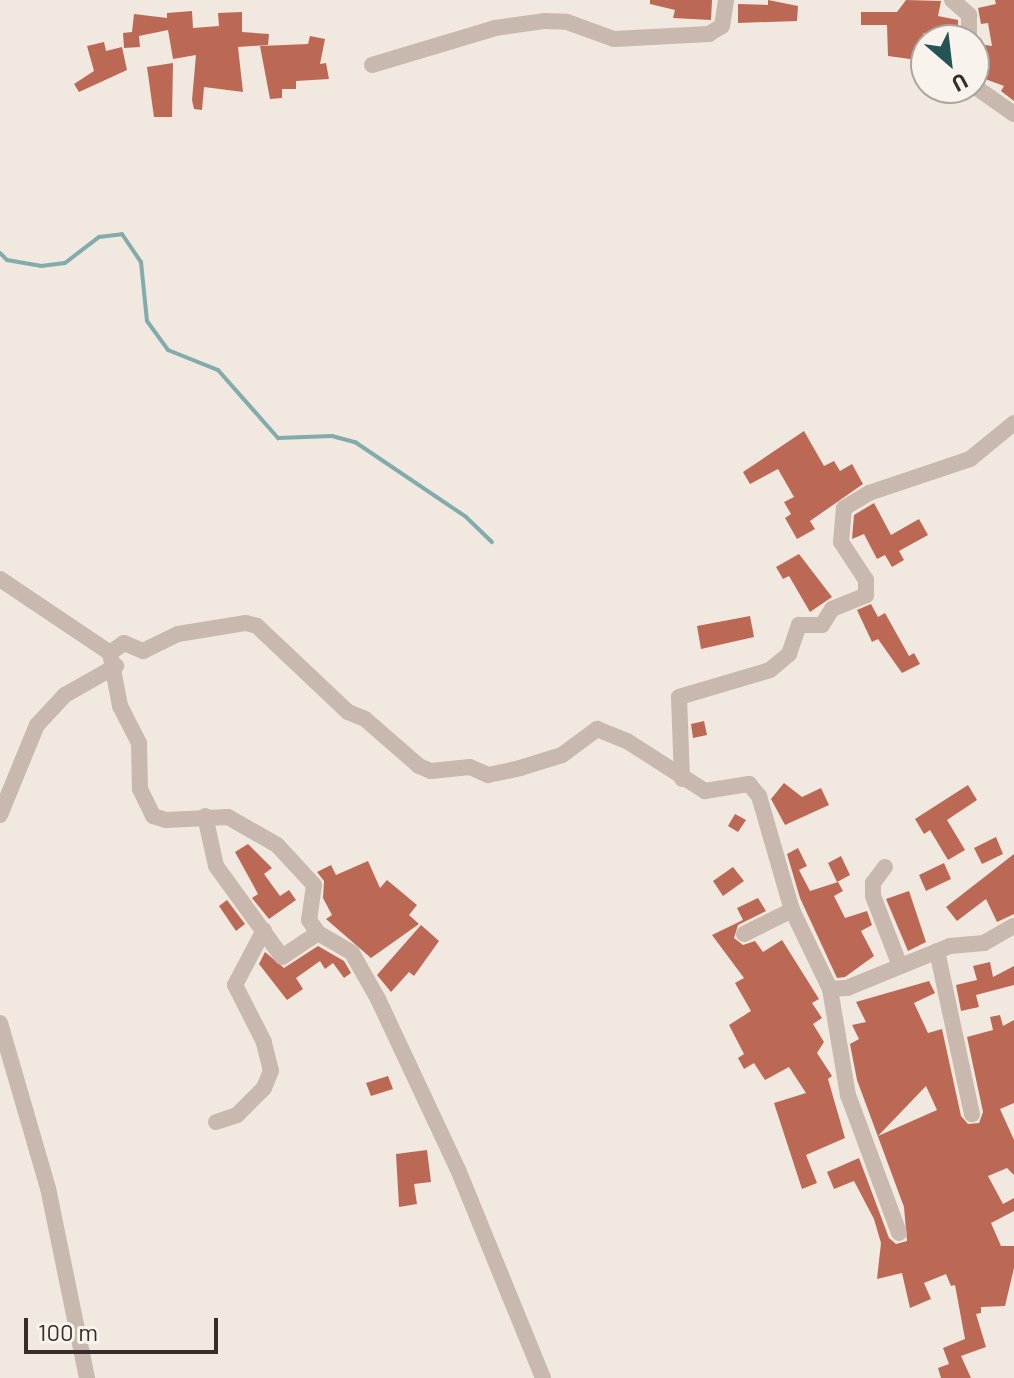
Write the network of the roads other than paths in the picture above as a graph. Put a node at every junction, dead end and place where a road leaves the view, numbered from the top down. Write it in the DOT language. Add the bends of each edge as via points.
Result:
graph roads {
  1 [pos="726,0"];
  2 [pos="952,0"];
  3 [pos="969,24"];
  4 [pos="372,65"];
  5 [pos="990,97"];
  6 [pos="1014,114"];
  7 [pos="1014,423"];
  8 [pos="0,579"];
  9 [pos="113,659"];
  10 [pos="673,773"];
  11 [pos="0,815"];
  12 [pos="205,816"];
  13 [pos="885,867"];
  14 [pos="792,910"];
  15 [pos="1014,926"];
  16 [pos="264,930"];
  17 [pos="318,933"];
  18 [pos="744,934"];
  19 [pos="937,951"];
  20 [pos="900,966"];
  21 [pos="830,989"];
  22 [pos="0,1023"];
  23 [pos="8,1074"];
  24 [pos="972,1114"];
  25 [pos="216,1122"];
  26 [pos="899,1233"];
  27 [pos="87,1378"];
  28 [pos="543,1378"];
  1 -- 4 [label="street" via="722,26 709,34 614,39 567,22 544,21 495,28"];
  2 -- 3 [label="street" via="969,15"];
  5 -- 6 [label="street"];
  7 -- 10 [label="street" via="970,459 869,493 844,508 841,542 866,580 866,595 832,609 822,625 799,625 789,654 770,670 679,697"];
  8 -- 9 [label="street"];
  9 -- 10 [label="street" via="124,643 143,651 178,634 246,623 257,626 348,712 365,719 419,766 499,773 562,755 597,729 627,741"];
  9 -- 11 [label="street" via="65,695 37,725"];
  9 -- 12 [label="street" via="120,706 139,743 140,789 148,810 166,820"];
  10 -- 14 [label="street" via="705,791 744,782 755,789"];
  12 -- 16 [label="street" via="216,866"];
  12 -- 17 [label="street" via="228,817 251,828 301,870 314,885 309,920"];
  13 -- 20 [label="street" via="873,883 873,896"];
  14 -- 18 [label="street"];
  14 -- 21 [label="street"];
  15 -- 19 [label="street" via="984,943"];
  16 -- 17 [label="street" via="285,957"];
  16 -- 25 [label="street" via="235,985 264,1042 271,1071 264,1088 237,1115"];
  17 -- 28 [label="street" via="352,953 378,999 459,1172"];
  19 -- 20 [label="street"];
  19 -- 24 [label="street"];
  20 -- 21 [label="street" via="847,988"];
  21 -- 26 [label="street" via="848,1095"];
  22 -- 23 [label="street"];
  23 -- 27 [label="street" via="48,1188"];
}
